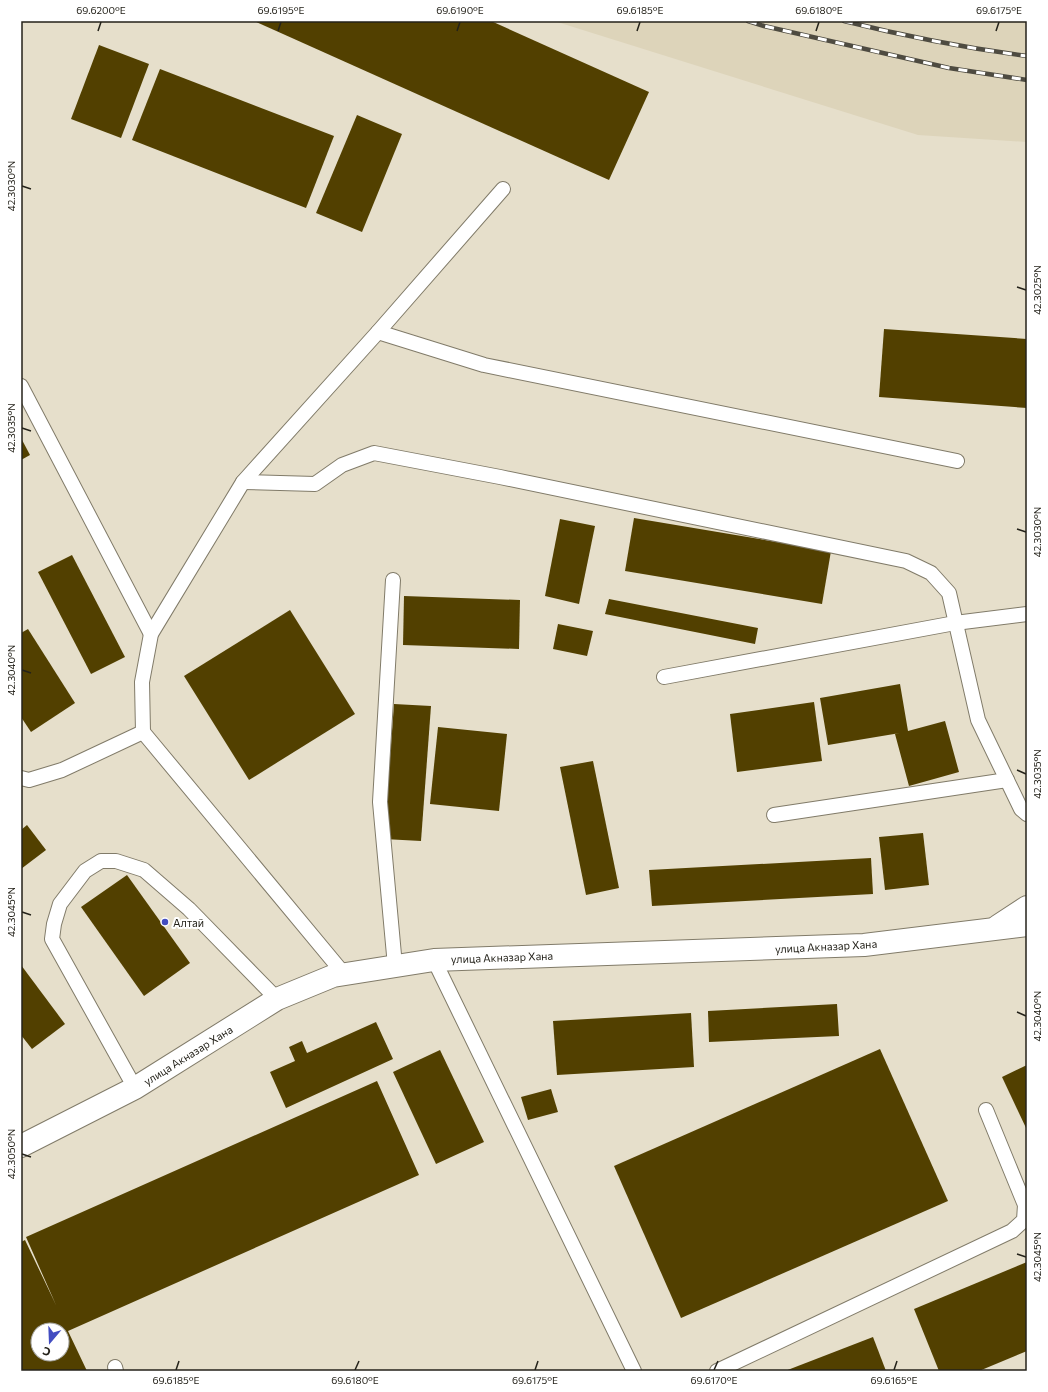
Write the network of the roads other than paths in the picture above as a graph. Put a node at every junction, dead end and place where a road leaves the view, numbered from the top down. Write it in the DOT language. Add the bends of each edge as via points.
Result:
graph roads {
  1 [pos="503,189"];
  2 [pos="378,332"];
  3 [pos="21,386"];
  4 [pos="957,461"];
  5 [pos="243,482"];
  6 [pos="393,580"];
  7 [pos="1027,614"];
  8 [pos="955,623"];
  9 [pos="151,634"];
  10 [pos="664,677"];
  11 [pos="143,732"];
  12 [pos="21,778"];
  13 [pos="1007,780"];
  14 [pos="1027,814"];
  15 [pos="774,815"];
  16 [pos="1027,907"];
  17 [pos="1027,925"];
  18 [pos="995,929"];
  19 [pos="434,960"];
  20 [pos="395,966"];
  21 [pos="344,974"];
  22 [pos="277,999"];
  23 [pos="135,1088"];
  24 [pos="986,1110"];
  25 [pos="21,1146"];
  26 [pos="634,1371"];
  27 [pos="717,1371"];
  1 -- 2 [label="lane"];
  2 -- 4 [label="lane" via="484,365"];
  2 -- 5 [label="lane"];
  3 -- 9 [label="lane"];
  5 -- 8 [label="lane" via="315,484 342,465 374,453 500,476 906,561 931,573 949,593"];
  5 -- 9 [label="lane"];
  6 -- 20 [label="lane" via="380,802"];
  7 -- 8 [label="lane"];
  8 -- 10 [label="lane"];
  8 -- 13 [label="lane" via="978,720"];
  9 -- 11 [label="lane" via="142,682"];
  11 -- 12 [label="lane" via="62,770 29,780"];
  11 -- 21 [label="lane"];
  13 -- 14 [label="lane" via="1021,809"];
  13 -- 15 [label="lane"];
  16 -- 18 [label="main road"];
  17 -- 18 [label="main road, улица Акназар Хана"];
  18 -- 19 [label="main road, улица Акназар Хана" via="864,945"];
  19 -- 20 [label="main road, улица Акназар Хана"];
  19 -- 26 [label="lane"];
  20 -- 21 [label="main road, улица Акназар Хана"];
  21 -- 22 [label="main road, улица Акназар Хана"];
  22 -- 23 [label="main road, улица Акназар Хана"];
  22 -- 23 [label="lane" via="189,909 144,870 116,861 101,861 85,870 60,904 52,939"];
  23 -- 25 [label="main road, улица Акназар Хана"];
  24 -- 27 [label="lane" via="1025,1205 1024,1220 1012,1232"];
}
